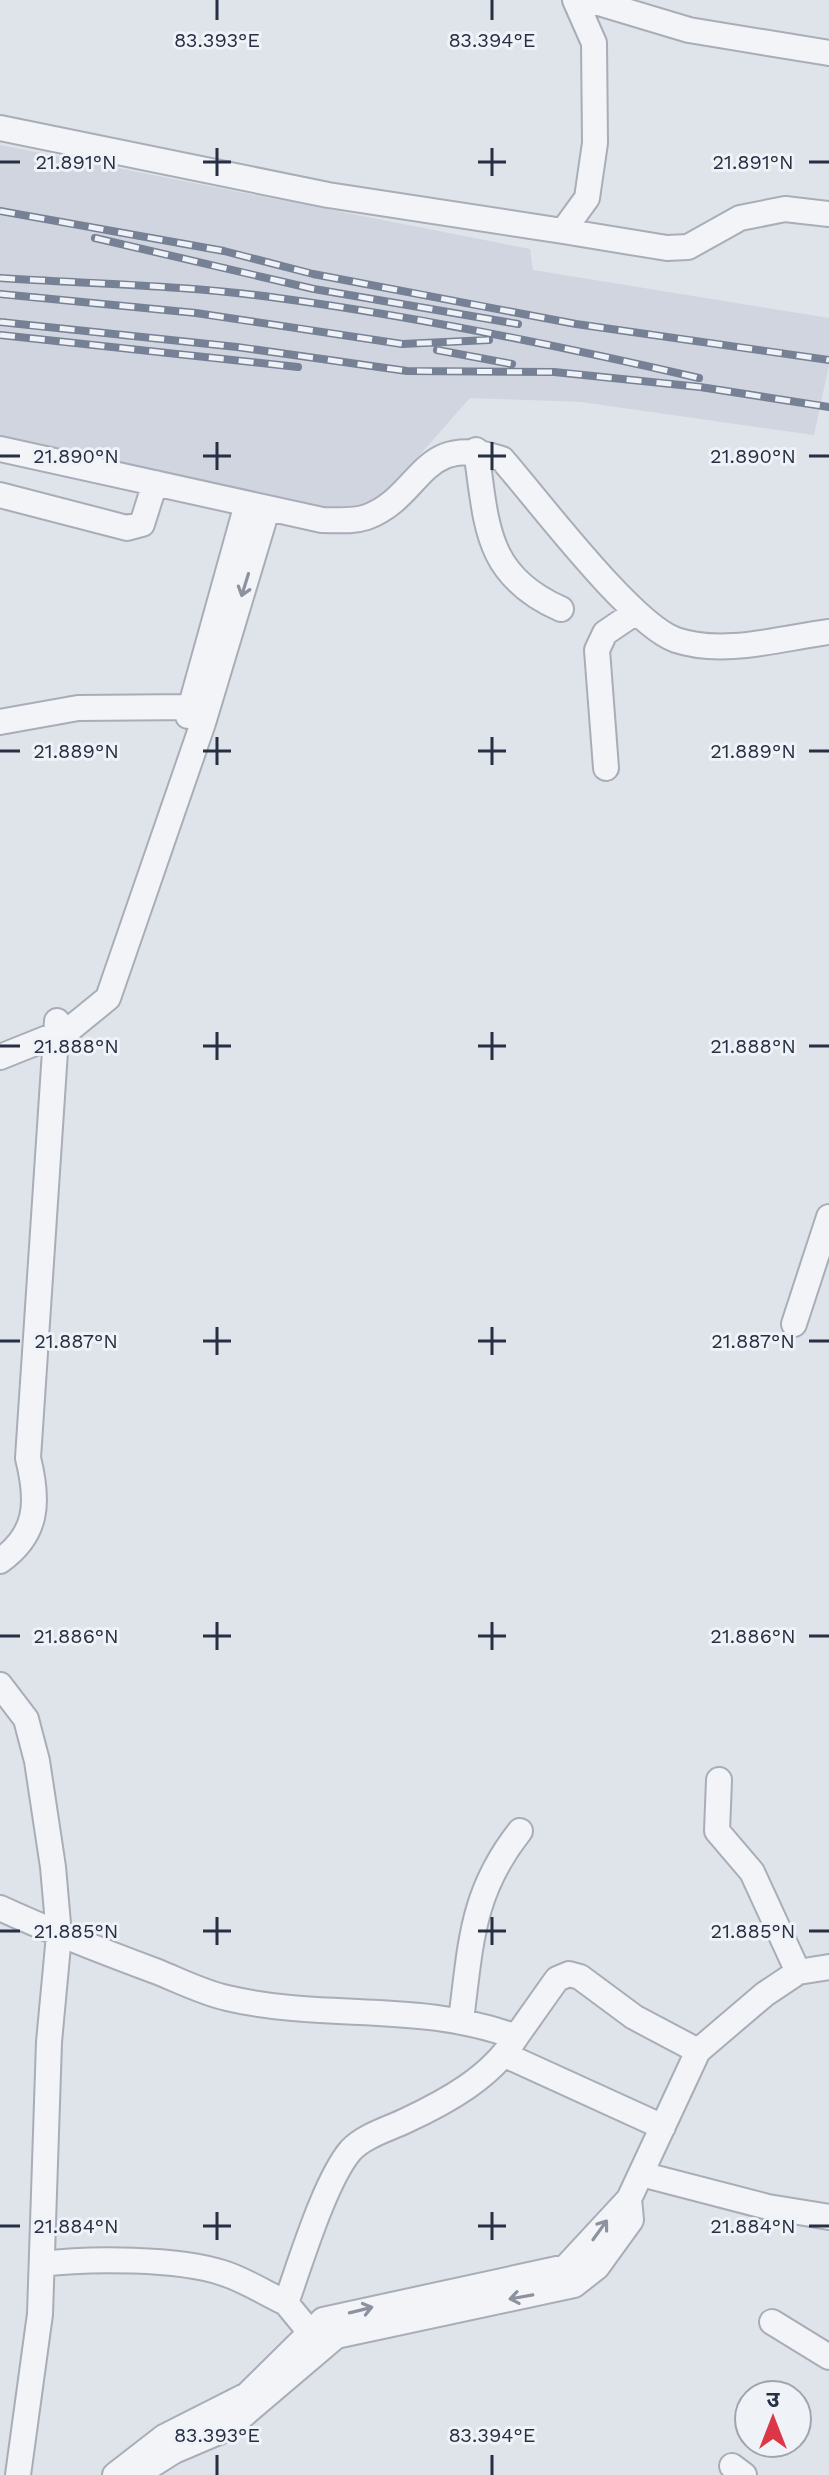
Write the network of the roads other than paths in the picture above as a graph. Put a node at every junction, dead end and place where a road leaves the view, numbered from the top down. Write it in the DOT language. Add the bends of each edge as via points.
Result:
graph roads {
  1 [pos="575,0"];
  2 [pos="589,0"];
  3 [pos="829,53"];
  4 [pos="0,128"];
  5 [pos="829,214"];
  6 [pos="563,231"];
  7 [pos="0,449"];
  8 [pos="476,450"];
  9 [pos="155,483"];
  10 [pos="0,495"];
  11 [pos="257,507"];
  12 [pos="561,609"];
  13 [pos="636,612"];
  14 [pos="829,632"];
  15 [pos="191,707"];
  16 [pos="0,722"];
  17 [pos="606,768"];
  18 [pos="57,1027"];
  19 [pos="0,1042"];
  20 [pos="0,1057"];
  21 [pos="829,1217"];
  22 [pos="794,1324"];
  23 [pos="0,1561"];
  24 [pos="0,1685"];
  25 [pos="719,1780"];
  26 [pos="520,1831"];
  27 [pos="0,1908"];
  28 [pos="59,1935"];
  29 [pos="829,1967"];
  30 [pos="798,1972"];
  31 [pos="461,2020"];
  32 [pos="511,2046"];
  33 [pos="698,2051"];
  34 [pos="663,2127"];
  35 [pos="641,2174"];
  36 [pos="629,2199"];
  37 [pos="829,2217"];
  38 [pos="42,2264"];
  39 [pos="286,2303"];
  40 [pos="772,2322"];
  41 [pos="309,2331"];
  42 [pos="829,2357"];
  43 [pos="18,2475"];
  44 [pos="115,2475"];
  45 [pos="136,2475"];
  1 -- 6 [label="street" via="594,43 595,143 587,198"];
  2 -- 3 [label="street" via="689,30"];
  4 -- 6 [label="street" via="328,195"];
  5 -- 6 [label="street" via="785,209 740,218 688,247"];
  7 -- 9 [label="street"];
  8 -- 11 [label="street" via="440,458 388,505 367,516 322,520"];
  8 -- 12 [label="street" via="496,554 533,597"];
  8 -- 13 [label="street" via="502,459"];
  9 -- 10 [label="street" via="142,524 127,528"];
  9 -- 11 [label="street"];
  11 -- 15 [label="street"];
  11 -- 18 [label="street, one-way" via="203,723 119,973 108,998 82,1021"];
  13 -- 14 [label="street" via="678,641 704,644 749,645"];
  13 -- 17 [label="street" via="605,633 597,650"];
  15 -- 16 [label="street" via="78,708"];
  15 -- 18 [label="street" via="116,947 97,984"];
  18 -- 19 [label="street"];
  18 -- 20 [label="street"];
  18 -- 23 [label="street" via="28,1458 34,1500 28,1536"];
  21 -- 22 [label="street"];
  24 -- 28 [label="street" via="26,1719 37,1761"];
  25 -- 30 [label="street" via="717,1831 752,1872"];
  26 -- 31 [label="street" via="484,1886"];
  27 -- 28 [label="street"];
  28 -- 31 [label="street" via="226,1998"];
  28 -- 38 [label="street" via="49,2042"];
  29 -- 30 [label="street"];
  30 -- 33 [label="street"];
  31 -- 32 [label="street"];
  32 -- 33 [label="street" via="557,1979 569,1974"];
  32 -- 34 [label="street"];
  32 -- 39 [label="street" via="446,2102 351,2150 310,2234"];
  33 -- 34 [label="street"];
  34 -- 35 [label="street"];
  35 -- 36 [label="street"];
  35 -- 37 [label="street"];
  41 -- 36 [label="street, one-way" via="323,2320 363,2309 566,2267"];
  36 -- 45 [label="street, one-way" via="631,2220 597,2267 574,2285 336,2336 228,2428 174,2451"];
  38 -- 39 [label="street" via="88,2260 199,2267 225,2273"];
  38 -- 43 [label="street"];
  39 -- 41 [label="street"];
  40 -- 42 [label="street"];
  41 -- 44 [label="street" via="247,2395 164,2437"];
}
